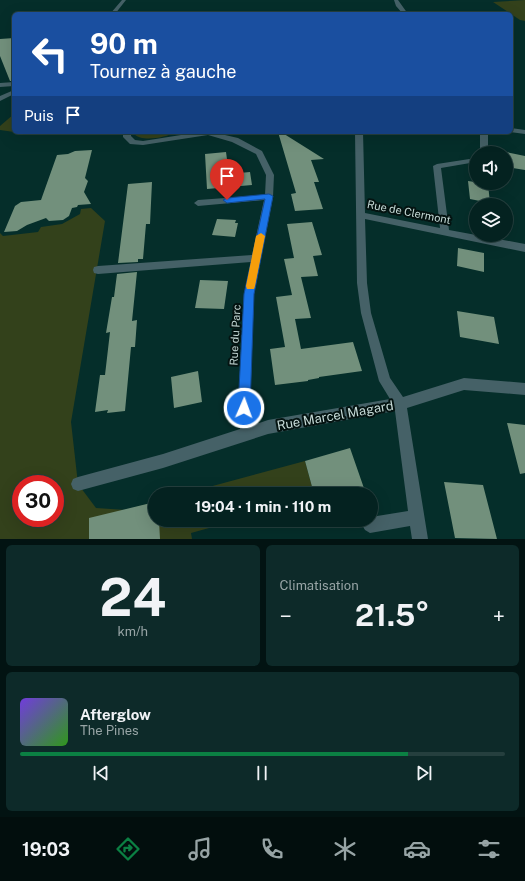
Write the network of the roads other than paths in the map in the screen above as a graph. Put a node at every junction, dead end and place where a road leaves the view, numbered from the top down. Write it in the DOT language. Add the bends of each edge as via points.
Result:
graph roads {
  1 [pos="124,0"];
  2 [pos="396,0"];
  3 [pos="114,12"];
  4 [pos="404,12"];
  5 [pos="12,84"];
  6 [pos="0,85"];
  7 [pos="12,93"];
  8 [pos="0,99"];
  9 [pos="513,130"];
  10 [pos="525,132"];
  11 [pos="127,134"];
  12 [pos="195,134"];
  13 [pos="213,134"];
  14 [pos="359,134"];
  15 [pos="484,134"];
  16 [pos="484,146"];
  17 [pos="469,161"];
  18 [pos="269,196"];
  19 [pos="198,203"];
  20 [pos="360,215"];
  21 [pos="445,232"];
  22 [pos="525,248"];
  23 [pos="256,258"];
  24 [pos="98,270"];
  25 [pos="525,389"];
  26 [pos="400,404"];
  27 [pos="247,434"];
  28 [pos="78,484"];
  29 [pos="416,517"];
  30 [pos="378,524"];
  31 [pos="420,539"];
  1 -- 3 [label="street"];
  2 -- 4 [label="street"];
  5 -- 6 [label="street"];
  7 -- 8 [label="street"];
  9 -- 10 [label="street"];
  11 -- 12 [label="street, Rue du Parc" via="133,142 143,143"];
  13 -- 18 [label="street, Rue du Parc" via="235,140 259,153 270,175"];
  14 -- 20 [label="street"];
  15 -- 16 [label="street"];
  17 -- 21 [label="street" via="437,166"];
  18 -- 19 [label="street"];
  18 -- 23 [label="street, Rue du Parc"];
  20 -- 21 [label="street, Rue de Clermont"];
  20 -- 26 [label="street" via="362,283 366,312 385,381"];
  21 -- 22 [label="street, Rue de Clermont"];
  23 -- 24 [label="street"];
  23 -- 27 [label="street, Rue du Parc" via="249,294 246,339 244,408"];
  25 -- 26 [label="street, Rue Marcel Magard" via="464,384"];
  26 -- 27 [label="street, Rue Marcel Magard" via="268,427"];
  26 -- 29 [label="street"];
  27 -- 28 [label="street, Rue Marcel Magard" via="163,461"];
  29 -- 30 [label="street"];
  29 -- 31 [label="street"];
}
